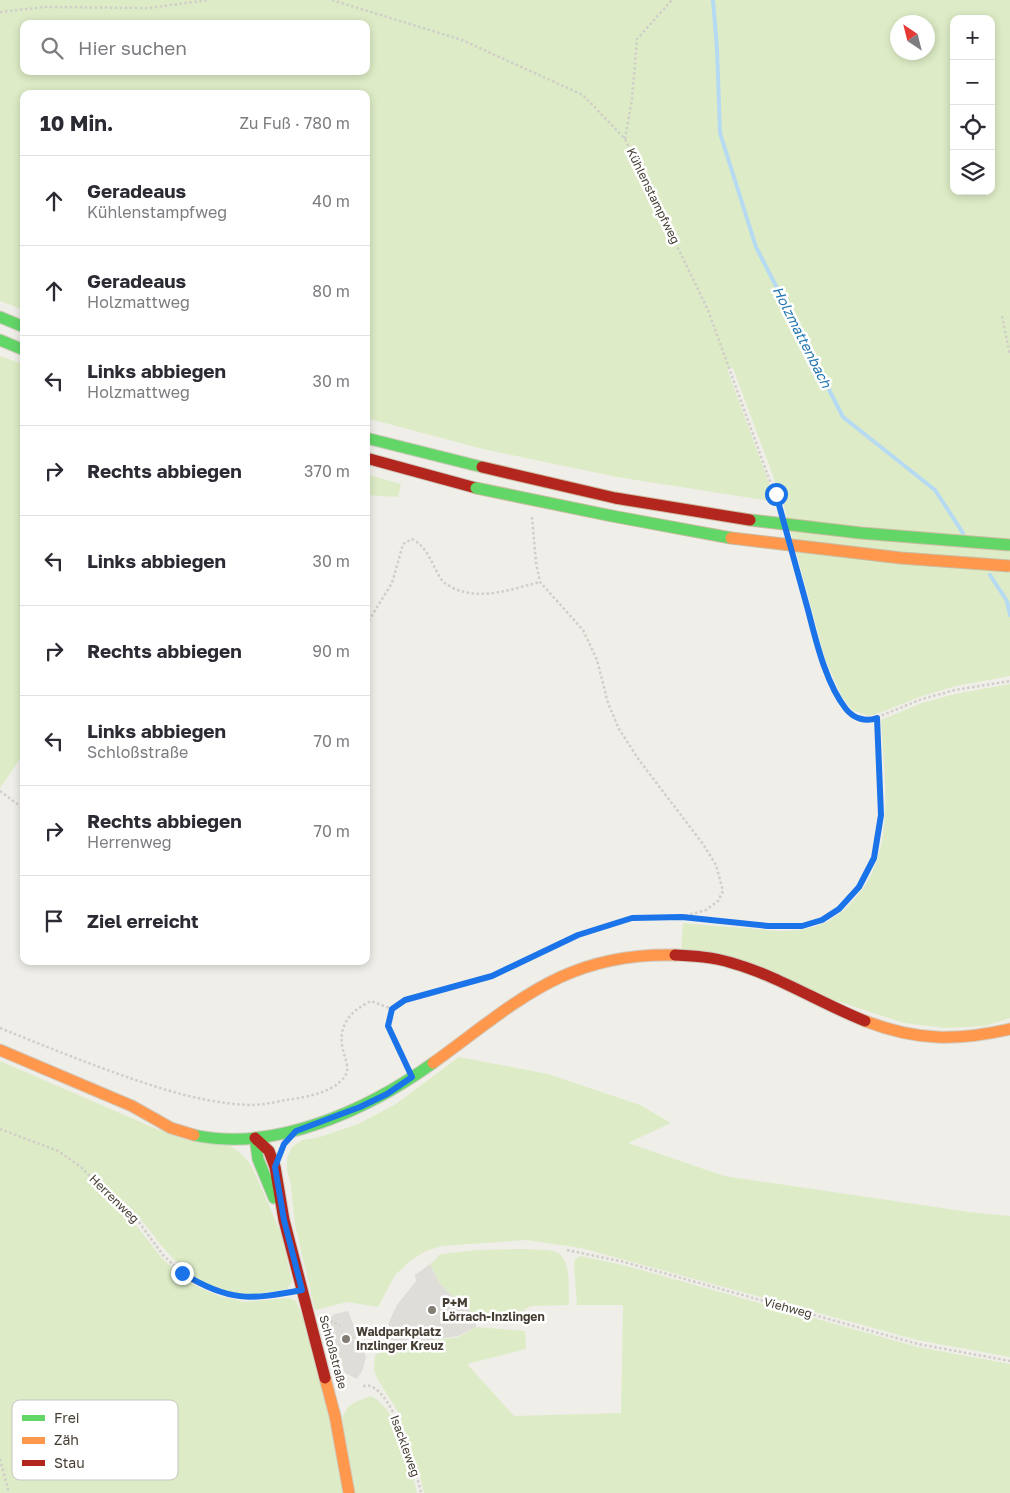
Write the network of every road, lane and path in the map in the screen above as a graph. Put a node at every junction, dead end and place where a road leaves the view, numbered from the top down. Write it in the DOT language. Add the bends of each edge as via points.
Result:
graph roads {
  1 [pos="208,0"];
  2 [pos="332,0"];
  3 [pos="672,0"];
  4 [pos="0,12"];
  5 [pos="625,138"];
  6 [pos="1002,316"];
  7 [pos="0,317"];
  8 [pos="20,325"];
  9 [pos="0,340"];
  10 [pos="20,348"];
  11 [pos="1010,355"];
  12 [pos="370,439"];
  13 [pos="370,459"];
  14 [pos="781,511"];
  15 [pos="532,517"];
  16 [pos="1010,545"];
  17 [pos="795,562"];
  18 [pos="1010,566"];
  19 [pos="540,582"];
  20 [pos="370,619"];
  21 [pos="1010,681"];
  22 [pos="877,718"];
  23 [pos="0,791"];
  24 [pos="20,806"];
  25 [pos="682,917"];
  26 [pos="392,1009"];
  27 [pos="0,1028"];
  28 [pos="1010,1029"];
  29 [pos="0,1050"];
  30 [pos="412,1077"];
  31 [pos="138,1108"];
  32 [pos="171,1115"];
  33 [pos="291,1119"];
  34 [pos="325,1120"];
  35 [pos="233,1126"];
  36 [pos="0,1129"];
  37 [pos="296,1131"];
  38 [pos="255,1138"];
  39 [pos="275,1167"];
  40 [pos="284,1220"];
  41 [pos="567,1250"];
  42 [pos="302,1290"];
  43 [pos="1010,1361"];
  44 [pos="363,1386"];
  45 [pos="0,1459"];
  46 [pos="9,1493"];
  47 [pos="350,1493"];
  48 [pos="421,1493"];
  1 -- 4 [label="path" via="148,8 45,7"];
  2 -- 5 [label="path, Kühlenstampfweg" via="462,40 583,95"];
  3 -- 5 [label="path" via="637,39"];
  5 -- 14 [label="path, Kühlenstampfweg" via="708,310"];
  6 -- 11 [label="path"];
  7 -- 8 [label="main road"];
  9 -- 10 [label="main road"];
  12 -- 16 [label="main road, bridge" via="615,498 751,521"];
  13 -- 18 [label="main road, bridge" via="476,488 749,541"];
  15 -- 19 [label="path"];
  17 -- 22 [label="path" via="821,658 839,698 857,718 868,721"];
  19 -- 20 [label="path" via="488,595 463,592 442,582 429,554 412,539 403,544 392,583"];
  19 -- 25 [label="path" via="583,630 597,660 608,703 619,729 638,760 716,865 722,891 718,902 706,910"];
  21 -- 22 [label="path" via="922,699"];
  22 -- 25 [label="path" via="881,815 874,858 859,887 839,909 822,920 802,926 768,926"];
  23 -- 24 [label="path"];
  25 -- 26 [label="path" via="632,918 605,926 578,935 492,976 405,1000"];
  26 -- 27 [label="path" via="371,1001 349,1016 342,1044 348,1064 345,1076 332,1087 307,1097 253,1105 210,1101 164,1090"];
  26 -- 30 [label="path" via="388,1026"];
  28 -- 30 [label="main road" via="960,1037 898,1032 865,1021 743,966 680,955 645,955 613,959 556,977 520,998"];
  29 -- 31 [label="main road"];
  30 -- 34 [label="main road" via="373,1101"];
  31 -- 32 [label="main road"];
  31 -- 38 [label="main road" via="166,1126 182,1131 218,1139"];
  33 -- 34 [label="main road"];
  34 -- 37 [label="main road"];
  35 -- 38 [label="main road"];
  36 -- 42 [label="path, Herrenweg" via="58,1150 81,1167 138,1221 163,1255 200,1284 221,1293 243,1297 266,1297"];
  37 -- 38 [label="main road"];
  37 -- 39 [label="main road" via="283,1147"];
  38 -- 39 [label="main road, Schloßstraße" via="269,1151"];
  38 -- 40 [label="main road, Schloßstraße" via="258,1160"];
  39 -- 40 [label="main road, Schloßstraße"];
  40 -- 42 [label="main road, Schloßstraße"];
  41 -- 43 [label="path, Viehweg" via="624,1262 918,1344"];
  42 -- 47 [label="main road, Schloßstraße" via="335,1416"];
  44 -- 48 [label="path, Isackleweg" via="371,1386 380,1393 395,1414"];
  45 -- 46 [label="path"];
}
